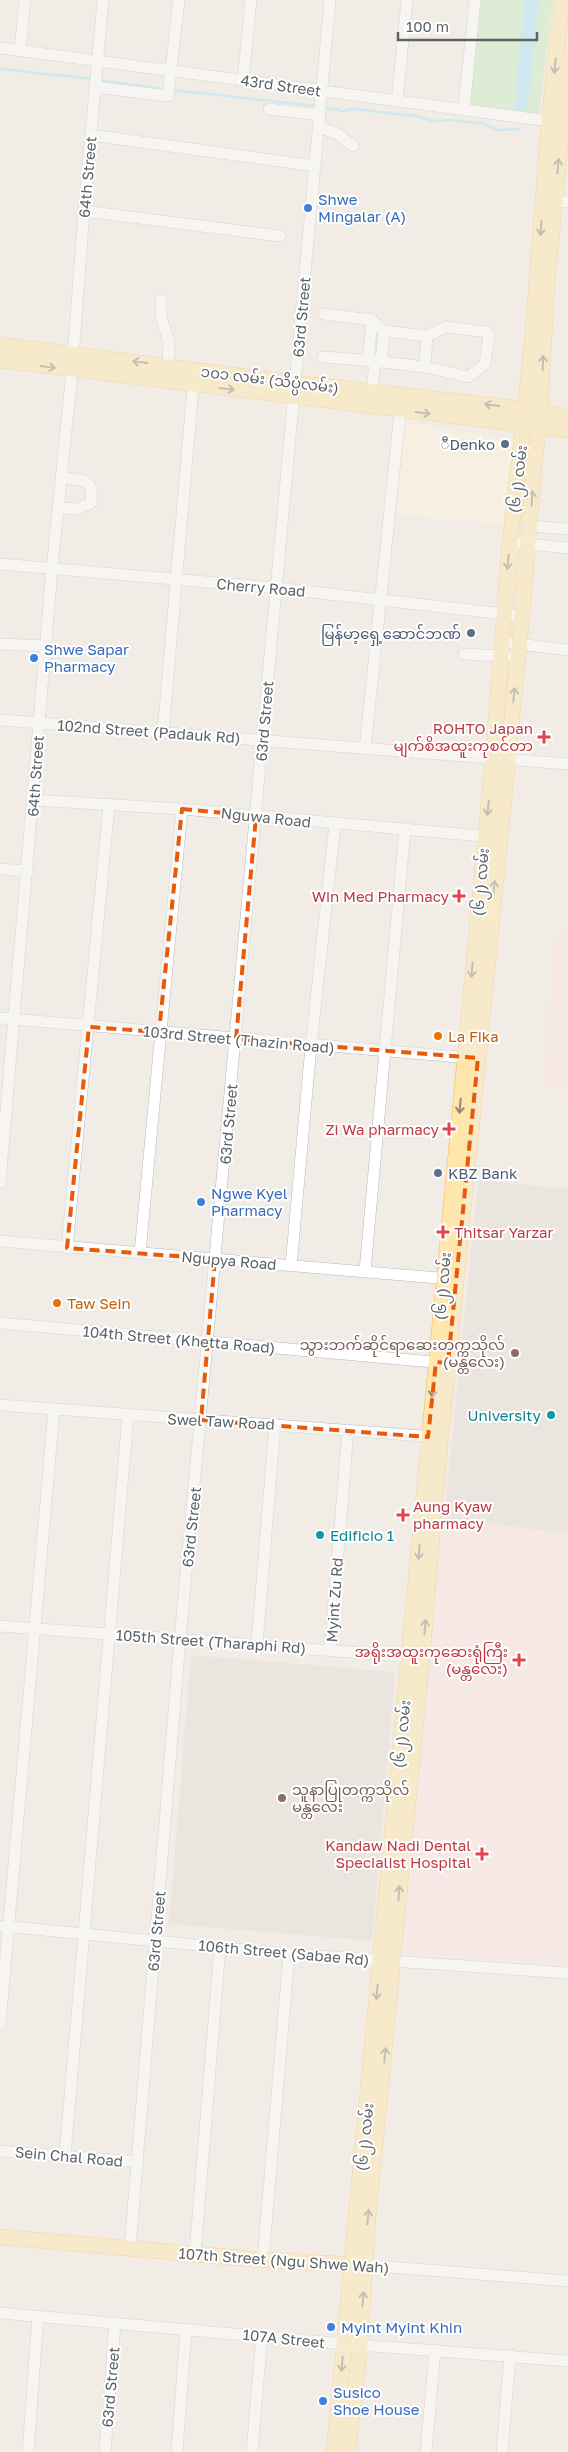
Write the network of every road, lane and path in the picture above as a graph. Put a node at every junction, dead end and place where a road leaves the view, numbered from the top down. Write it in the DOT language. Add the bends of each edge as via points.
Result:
graph roads {
  1 [pos="25,0"];
  2 [pos="103,0"];
  3 [pos="179,0"];
  4 [pos="251,0"];
  5 [pos="330,0"];
  6 [pos="407,0"];
  7 [pos="474,0"];
  8 [pos="562,0"];
  9 [pos="0,48"];
  10 [pos="20,50"];
  11 [pos="568,63"];
  12 [pos="172,70"];
  13 [pos="97,75"];
  14 [pos="243,80"];
  15 [pos="398,100"];
  16 [pos="321,104"];
  17 [pos="269,109"];
  18 [pos="464,109"];
  19 [pos="560,122"];
  20 [pos="318,127"];
  21 [pos="91,135"];
  22 [pos="353,146"];
  23 [pos="315,166"];
  24 [pos="555,201"];
  25 [pos="84,211"];
  26 [pos="280,236"];
  27 [pos="161,300"];
  28 [pos="324,314"];
  29 [pos="372,320"];
  30 [pos="384,331"];
  31 [pos="427,336"];
  32 [pos="0,345"];
  33 [pos="74,354"];
  34 [pos="323,357"];
  35 [pos="0,360"];
  36 [pos="375,361"];
  37 [pos="168,366"];
  38 [pos="425,367"];
  39 [pos="194,369"];
  40 [pos="72,371"];
  41 [pos="193,385"];
  42 [pos="295,390"];
  43 [pos="372,391"];
  44 [pos="401,394"];
  45 [pos="400,410"];
  46 [pos="524,410"];
  47 [pos="540,411"];
  48 [pos="568,417"];
  49 [pos="531,426"];
  50 [pos="568,430"];
  51 [pos="62,476"];
  52 [pos="58,508"];
  53 [pos="530,526"];
  54 [pos="568,529"];
  55 [pos="510,542"];
  56 [pos="529,544"];
  57 [pos="568,548"];
  58 [pos="0,564"];
  59 [pos="52,569"];
  60 [pos="177,580"];
  61 [pos="276,588"];
  62 [pos="379,600"];
  63 [pos="504,614"];
  64 [pos="522,616"];
  65 [pos="0,644"];
  66 [pos="45,646"];
  67 [pos="500,649"];
  68 [pos="518,650"];
  69 [pos="568,650"];
  70 [pos="464,654"];
  71 [pos="0,720"];
  72 [pos="39,722"];
  73 [pos="163,733"];
  74 [pos="262,740"];
  75 [pos="365,749"];
  76 [pos="500,760"];
  77 [pos="568,764"];
  78 [pos="33,800"];
  79 [pos="109,805"];
  80 [pos="182,809"];
  81 [pos="256,816"];
  82 [pos="335,824"];
  83 [pos="405,829"];
  84 [pos="492,837"];
  85 [pos="0,869"];
  86 [pos="28,871"];
  87 [pos="0,1018"];
  88 [pos="14,1020"];
  89 [pos="90,1027"];
  90 [pos="159,1032"];
  91 [pos="236,1039"];
  92 [pos="311,1046"];
  93 [pos="387,1051"];
  94 [pos="471,1058"];
  95 [pos="0,1182"];
  96 [pos="0,1241"];
  97 [pos="67,1248"];
  98 [pos="140,1253"];
  99 [pos="216,1259"];
  100 [pos="291,1266"];
  101 [pos="365,1271"];
  102 [pos="450,1279"];
  103 [pos="0,1323"];
  104 [pos="208,1341"];
  105 [pos="442,1363"];
  106 [pos="0,1405"];
  107 [pos="54,1410"];
  108 [pos="128,1415"];
  109 [pos="201,1420"];
  110 [pos="274,1424"];
  111 [pos="348,1430"];
  112 [pos="435,1437"];
  113 [pos="0,1626"];
  114 [pos="35,1629"];
  115 [pos="108,1634"];
  116 [pos="180,1639"];
  117 [pos="257,1644"];
  118 [pos="330,1650"];
  119 [pos="416,1657"];
  120 [pos="4,1926"];
  121 [pos="85,1934"];
  122 [pos="155,1941"];
  123 [pos="220,1947"];
  124 [pos="289,1954"];
  125 [pos="387,1961"];
  126 [pos="568,1973"];
  127 [pos="0,2024"];
  128 [pos="0,2151"];
  129 [pos="65,2156"];
  130 [pos="138,2162"];
  131 [pos="0,2237"];
  132 [pos="130,2248"];
  133 [pos="195,2254"];
  134 [pos="262,2260"];
  135 [pos="358,2264"];
  136 [pos="568,2281"];
  137 [pos="0,2313"];
  138 [pos="38,2316"];
  139 [pos="116,2323"];
  140 [pos="186,2329"];
  141 [pos="262,2336"];
  142 [pos="344,2344"];
  143 [pos="360,2345"];
  144 [pos="435,2350"];
  145 [pos="510,2355"];
  146 [pos="568,2361"];
  147 [pos="28,2452"];
  148 [pos="105,2452"];
  149 [pos="177,2452"];
  150 [pos="252,2452"];
  151 [pos="334,2452"];
  152 [pos="348,2452"];
  153 [pos="426,2452"];
  154 [pos="502,2452"];
  1 -- 10 [label="street"];
  2 -- 13 [label="street, 64th Street"];
  3 -- 12 [label="street"];
  4 -- 14 [label="street"];
  5 -- 16 [label="street, 63rd Street"];
  6 -- 15 [label="street"];
  7 -- 18 [label="street"];
  8 -- 19 [label="main road, (၆၂) လမ်း, one-way"];
  9 -- 10 [label="street, 43rd Street"];
  10 -- 13 [label="street, 43rd Street"];
  11 -- 19 [label="main road, (၆၂) လမ်း"];
  12 -- 13 [label="street, 43rd Street"];
  12 -- 13 [label="street" via="170,89 163,96"];
  12 -- 14 [label="street, 43rd Street"];
  13 -- 21 [label="street, 64th Street"];
  14 -- 16 [label="street, 43rd Street"];
  15 -- 16 [label="street, 43rd Street"];
  15 -- 18 [label="street, 43rd Street"];
  16 -- 17 [label="street"];
  16 -- 20 [label="street, 63rd Street"];
  18 -- 19 [label="street, 43rd Street"];
  19 -- 24 [label="main road, (၆၂) လမ်း"];
  20 -- 22 [label="street" via="338,134"];
  20 -- 23 [label="street, 63rd Street"];
  21 -- 23 [label="street"];
  21 -- 25 [label="street, 64th Street"];
  23 -- 42 [label="street, 63rd Street"];
  24 -- 46 [label="main road, (၆၂) လမ်း, one-way"];
  47 -- 24 [label="main road, (၆၂) လမ်း, one-way"];
  25 -- 26 [label="street"];
  25 -- 33 [label="street, 64th Street"];
  27 -- 37 [label="street" via="161,317 169,342"];
  28 -- 29 [label="street"];
  29 -- 30 [label="street"];
  29 -- 36 [label="street"];
  30 -- 31 [label="street"];
  30 -- 36 [label="street"];
  31 -- 38 [label="street"];
  31 -- 38 [label="street" via="446,327 487,332 489,335 485,364 471,376"];
  32 -- 33 [label="main road, ၁၀၁ လမ်း (သိပ္ပံလမ်း)"];
  37 -- 33 [label="main road, ၁၀၁ လမ်း (သိပ္ပံလမ်း), one-way"];
  33 -- 40 [label="street, 64th Street"];
  34 -- 36 [label="street"];
  35 -- 40 [label="main road, ၁၀၁ လမ်း (သိပ္ပံလမ်း), one-way"];
  36 -- 38 [label="street"];
  36 -- 43 [label="street"];
  37 -- 39 [label="main road, ၁၀၁ လမ်း (သိပ္ပံလမ်း)"];
  39 -- 41 [label="street"];
  39 -- 42 [label="main road, ၁၀၁ လမ်း (သိပ္ပံလမ်း)"];
  40 -- 41 [label="main road, ၁၀၁ လမ်း (သိပ္ပံလမ်း)"];
  40 -- 51 [label="street, 64th Street"];
  41 -- 42 [label="main road, ၁၀၁ လမ်း (သိပ္ပံလမ်း), one-way"];
  41 -- 60 [label="street"];
  42 -- 43 [label="main road, ၁၀၁ လမ်း (သိပ္ပံလမ်း)"];
  42 -- 45 [label="main road, ၁၀၁ လမ်း (သိပ္ပံလမ်း)"];
  42 -- 61 [label="street, 63rd Street"];
  43 -- 44 [label="main road, ၁၀၁ လမ်း (သိပ္ပံလမ်း)"];
  44 -- 45 [label="street"];
  46 -- 44 [label="main road, ၁၀၁ လမ်း (သိပ္ပံလမ်း), one-way"];
  45 -- 49 [label="main road, ၁၀၁ လမ်း (သိပ္ပံလမ်း), one-way"];
  45 -- 62 [label="street"];
  46 -- 47 [label="main road, ၁၀၁ လမ်း (သိပ္ပံလမ်း)"];
  46 -- 49 [label="main road, (၆၂) လမ်း"];
  47 -- 48 [label="main road, ၁၀၁ လမ်း (သိပ္ပံလမ်း)"];
  47 -- 49 [label="main road, (၆၂) လမ်း"];
  49 -- 50 [label="main road, ၁၀၁ လမ်း (သိပ္ပံလမ်း)"];
  53 -- 49 [label="main road, (၆၂) လမ်း, one-way"];
  49 -- 55 [label="main road, (၆၂) လမ်း"];
  51 -- 52 [label="street, 64th Street"];
  51 -- 52 [label="street" via="85,481 92,494 90,503 85,507"];
  52 -- 59 [label="street, 64th Street"];
  53 -- 54 [label="street"];
  53 -- 56 [label="main road, (၆၂) လမ်း"];
  55 -- 56 [label="street"];
  55 -- 63 [label="main road, (၆၂) လမ်း, one-way"];
  56 -- 57 [label="street"];
  56 -- 64 [label="main road, (၆၂) လမ်း"];
  58 -- 59 [label="street, Cherry Road"];
  59 -- 60 [label="street, Cherry Road"];
  59 -- 66 [label="street, 64th Street"];
  60 -- 61 [label="street, Cherry Road"];
  60 -- 73 [label="street"];
  61 -- 62 [label="street, Cherry Road"];
  61 -- 74 [label="street, 63rd Street"];
  62 -- 63 [label="street, Cherry Road"];
  62 -- 75 [label="street"];
  63 -- 64 [label="street, Cherry Road"];
  63 -- 67 [label="main road, (၆၂) လမ်း"];
  64 -- 68 [label="main road, (၆၂) လမ်း"];
  65 -- 66 [label="street"];
  66 -- 72 [label="street, 64th Street"];
  67 -- 68 [label="street"];
  67 -- 70 [label="street"];
  67 -- 76 [label="main road, (၆၂) လမ်း"];
  68 -- 69 [label="street"];
  76 -- 68 [label="main road, (၆၂) လမ်း, one-way"];
  71 -- 72 [label="street, 102nd Street (Padauk Rd)"];
  72 -- 73 [label="street, 102nd Street (Padauk Rd)"];
  72 -- 78 [label="street, 64th Street"];
  73 -- 74 [label="street, 102nd Street (Padauk Rd)"];
  74 -- 75 [label="street, 102nd Street (Padauk Rd)"];
  74 -- 81 [label="street, 63rd Street"];
  75 -- 76 [label="street, 102nd Street (Padauk Rd)"];
  76 -- 77 [label="street, 102nd Street (Padauk Rd)"];
  76 -- 84 [label="main road, (၆၂) လမ်း"];
  78 -- 79 [label="street, Nguwa Road"];
  78 -- 86 [label="street, 64th Street"];
  79 -- 80 [label="street, Nguwa Road"];
  79 -- 89 [label="street"];
  80 -- 81 [label="street, Nguwa Road"];
  80 -- 90 [label="street"];
  81 -- 82 [label="street, Nguwa Road"];
  81 -- 91 [label="street, 63rd Street"];
  82 -- 83 [label="street, Nguwa Road"];
  82 -- 92 [label="street"];
  83 -- 84 [label="street, Nguwa Road"];
  83 -- 93 [label="street"];
  84 -- 94 [label="main road, (၆၂) လမ်း"];
  85 -- 86 [label="street"];
  86 -- 88 [label="street, 64th Street"];
  87 -- 88 [label="street, 103rd Street (Thazin Road)"];
  88 -- 89 [label="street, 103rd Street (Thazin Road)"];
  88 -- 95 [label="street, 64th Street"];
  89 -- 90 [label="street, 103rd Street (Thazin Road)"];
  89 -- 97 [label="street"];
  90 -- 91 [label="street, 103rd Street (Thazin Road)"];
  90 -- 98 [label="street"];
  91 -- 92 [label="street, 103rd Street (Thazin Road)"];
  91 -- 99 [label="street, 63rd Street"];
  92 -- 93 [label="street, 103rd Street (Thazin Road)"];
  92 -- 100 [label="street"];
  93 -- 94 [label="street, 103rd Street (Thazin Road)"];
  93 -- 101 [label="street"];
  94 -- 102 [label="main road, (၆၂) လမ်း"];
  96 -- 97 [label="street, Ngupya Road"];
  97 -- 98 [label="street, Ngupya Road"];
  98 -- 99 [label="street, Ngupya Road"];
  99 -- 100 [label="street, Ngupya Road"];
  99 -- 104 [label="street, 63rd Street"];
  100 -- 101 [label="street, Ngupya Road"];
  101 -- 102 [label="street, Ngupya Road"];
  102 -- 105 [label="main road, (၆၂) လမ်း"];
  103 -- 104 [label="street, 104th Street (Khetta Road)"];
  104 -- 105 [label="street, 104th Street (Khetta Road)"];
  104 -- 109 [label="street, 63rd Street"];
  105 -- 112 [label="main road, (၆၂) လမ်း"];
  106 -- 107 [label="street, Swel Taw Road"];
  107 -- 108 [label="street, Swel Taw Road"];
  107 -- 114 [label="street"];
  108 -- 109 [label="street, Swel Taw Road"];
  108 -- 115 [label="street"];
  109 -- 110 [label="street, Swel Taw Road"];
  109 -- 116 [label="street, 63rd Street"];
  110 -- 111 [label="street, Swel Taw Road"];
  110 -- 117 [label="street"];
  111 -- 112 [label="street, Swel Taw Road"];
  111 -- 118 [label="street, Myint Zu Rd"];
  112 -- 119 [label="main road, (၆၂) လမ်း"];
  113 -- 114 [label="street, 105th Street (Tharaphi Rd)"];
  114 -- 115 [label="street, 105th Street (Tharaphi Rd)"];
  114 -- 120 [label="street"];
  115 -- 116 [label="street, 105th Street (Tharaphi Rd)"];
  115 -- 121 [label="street"];
  116 -- 117 [label="street, 105th Street (Tharaphi Rd)"];
  116 -- 122 [label="street, 63rd Street"];
  117 -- 118 [label="street, 105th Street (Tharaphi Rd)"];
  118 -- 119 [label="street, 105th Street (Tharaphi Rd)"];
  119 -- 125 [label="main road, (၆၂) လမ်း" via="406,1818"];
  120 -- 121 [label="street, 106th Street (Sabae Rd)"];
  120 -- 127 [label="street"];
  121 -- 122 [label="street, 106th Street (Sabae Rd)"];
  121 -- 129 [label="street"];
  122 -- 123 [label="street, 106th Street (Sabae Rd)"];
  122 -- 130 [label="street, 63rd Street"];
  123 -- 124 [label="street, 106th Street (Sabae Rd)"];
  123 -- 133 [label="street"];
  124 -- 125 [label="street, 106th Street (Sabae Rd)"];
  124 -- 134 [label="street"];
  125 -- 126 [label="street, 106th Street (Sabae Rd)"];
  125 -- 135 [label="main road, (၆၂) လမ်း"];
  128 -- 129 [label="street, Sein Chal Road"];
  129 -- 130 [label="street, Sein Chal Road"];
  130 -- 132 [label="street, 63rd Street"];
  131 -- 132 [label="main road, 107th Street (Ngu Shwe Wah)"];
  132 -- 133 [label="main road, 107th Street (Ngu Shwe Wah)"];
  133 -- 134 [label="main road, 107th Street (Ngu Shwe Wah)"];
  134 -- 135 [label="main road, 107th Street (Ngu Shwe Wah)"];
  135 -- 136 [label="street, 107th Street (Ngu Shwe Wah)"];
  135 -- 142 [label="main road, (၆၂) လမ်း"];
  143 -- 135 [label="main road, (၆၂) လမ်း, one-way"];
  137 -- 138 [label="street, 107A Street"];
  138 -- 139 [label="street, 107A Street"];
  138 -- 147 [label="street"];
  139 -- 140 [label="street, 107A Street"];
  139 -- 148 [label="street, 63rd Street"];
  140 -- 141 [label="street, 107A Street"];
  140 -- 149 [label="street"];
  141 -- 142 [label="street, 107A Street"];
  141 -- 150 [label="street"];
  142 -- 143 [label="street, 107A Street"];
  142 -- 151 [label="main road, (၆၂) လမ်း, one-way"];
  143 -- 144 [label="street, 107A Street"];
  143 -- 152 [label="main road, (၆၂) လမ်း"];
  144 -- 145 [label="street, 107A Street"];
  144 -- 153 [label="street"];
  145 -- 146 [label="street, 107A Street"];
  145 -- 154 [label="street"];
}
